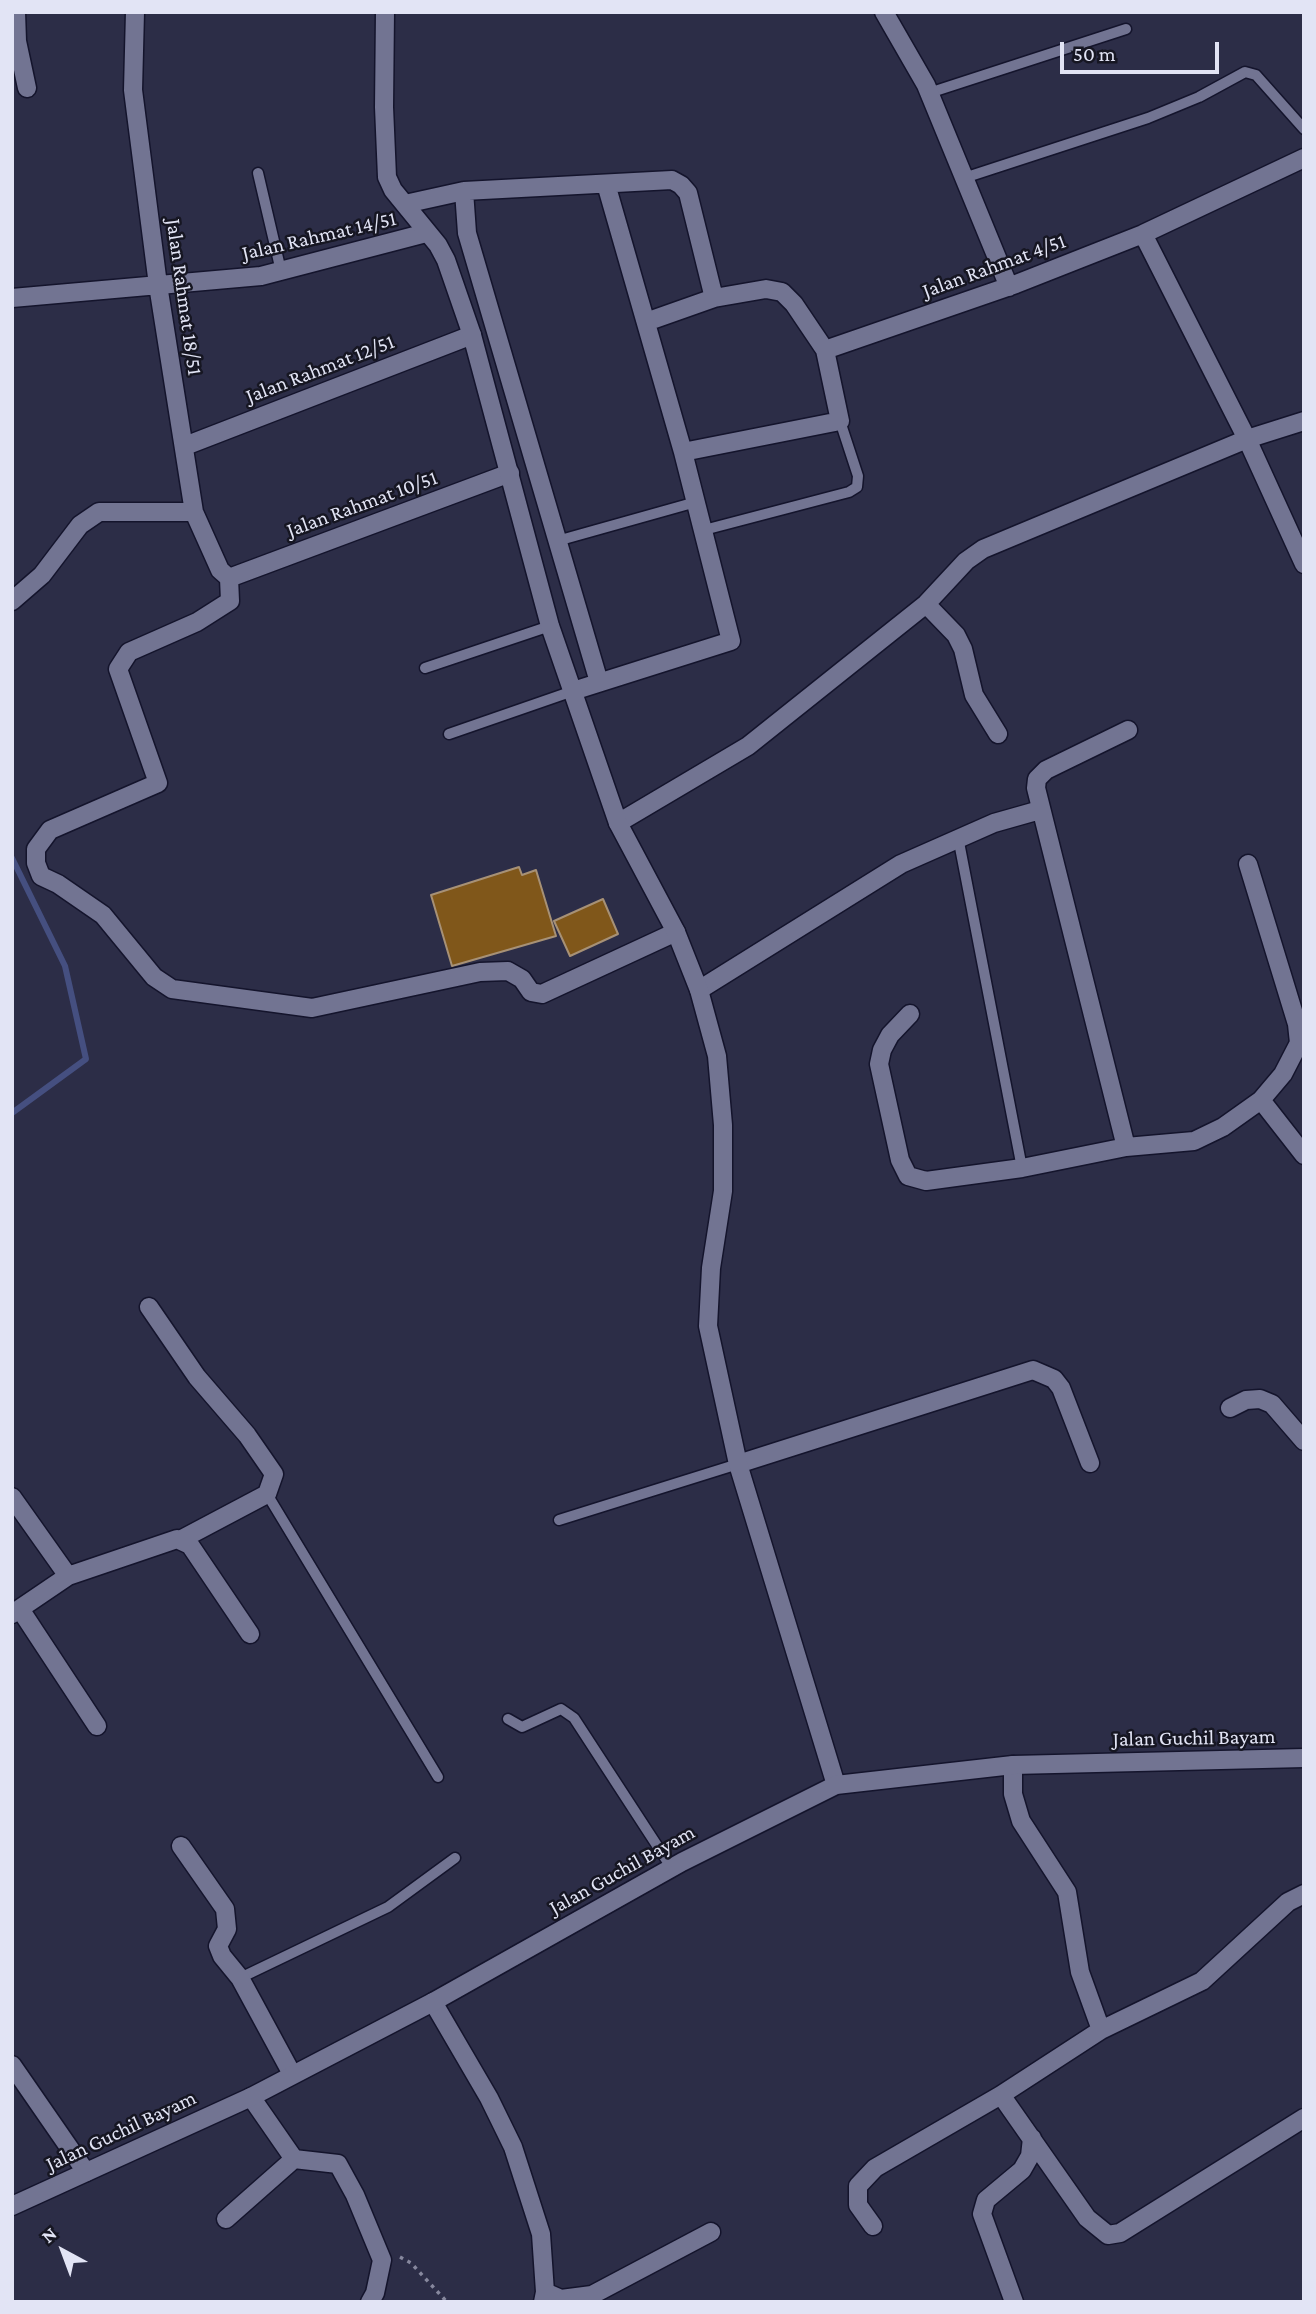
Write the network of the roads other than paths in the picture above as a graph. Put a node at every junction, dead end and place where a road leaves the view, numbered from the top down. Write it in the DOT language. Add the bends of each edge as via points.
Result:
graph roads {
  1 [pos="16,12"];
  2 [pos="135,12"];
  3 [pos="384,12"];
  4 [pos="884,12"];
  5 [pos="1126,29"];
  6 [pos="27,88"];
  7 [pos="929,93"];
  8 [pos="1304,129"];
  9 [pos="1304,158"];
  10 [pos="258,173"];
  11 [pos="964,178"];
  12 [pos="606,184"];
  13 [pos="464,191"];
  14 [pos="405,204"];
  15 [pos="426,233"];
  16 [pos="1143,233"];
  17 [pos="281,271"];
  18 [pos="158,285"];
  19 [pos="1009,287"];
  20 [pos="12,298"];
  21 [pos="714,298"];
  22 [pos="646,322"];
  23 [pos="472,335"];
  24 [pos="825,350"];
  25 [pos="839,421"];
  26 [pos="1304,421"];
  27 [pos="1247,439"];
  28 [pos="185,446"];
  29 [pos="683,452"];
  30 [pos="510,473"];
  31 [pos="696,502"];
  32 [pos="194,512"];
  33 [pos="704,530"];
  34 [pos="557,541"];
  35 [pos="1304,564"];
  36 [pos="229,578"];
  37 [pos="12,601"];
  38 [pos="926,604"];
  39 [pos="550,626"];
  40 [pos="425,668"];
  41 [pos="599,682"];
  42 [pos="573,691"];
  43 [pos="1128,730"];
  44 [pos="449,734"];
  45 [pos="998,734"];
  46 [pos="1040,810"];
  47 [pos="618,823"];
  48 [pos="958,837"];
  49 [pos="1248,864"];
  50 [pos="676,932"];
  51 [pos="699,990"];
  52 [pos="910,1014"];
  53 [pos="1261,1100"];
  54 [pos="1126,1147"];
  55 [pos="1304,1155"];
  56 [pos="1022,1168"];
  57 [pos="149,1307"];
  58 [pos="1230,1408"];
  59 [pos="1304,1441"];
  60 [pos="1090,1463"];
  61 [pos="738,1464"];
  62 [pos="267,1494"];
  63 [pos="12,1497"];
  64 [pos="559,1520"];
  65 [pos="182,1539"];
  66 [pos="68,1576"];
  67 [pos="16,1611"];
  68 [pos="250,1634"];
  69 [pos="509,1719"];
  70 [pos="97,1726"];
  71 [pos="1304,1758"];
  72 [pos="1013,1765"];
  73 [pos="438,1777"];
  74 [pos="836,1784"];
  75 [pos="181,1846"];
  76 [pos="455,1858"];
  77 [pos="671,1867"];
  78 [pos="1304,1894"];
  79 [pos="240,1978"];
  80 [pos="433,2002"];
  81 [pos="1101,2030"];
  82 [pos="12,2066"];
  83 [pos="292,2074"];
  84 [pos="1001,2095"];
  85 [pos="251,2096"];
  86 [pos="1304,2118"];
  87 [pos="1032,2138"];
  88 [pos="295,2159"];
  89 [pos="86,2172"];
  90 [pos="12,2206"];
  91 [pos="226,2219"];
  92 [pos="873,2227"];
  93 [pos="710,2232"];
  94 [pos="544,2297"];
  95 [pos="370,2302"];
  96 [pos="1014,2302"];
  1 -- 6 [label="street"];
  2 -- 18 [label="street, Jalan Rahmat 18/51" via="134,90"];
  3 -- 14 [label="street" via="387,177"];
  4 -- 7 [label="street"];
  5 -- 7 [label="lane"];
  7 -- 11 [label="street"];
  8 -- 11 [label="lane" via="1256,75 1245,72 1147,118"];
  9 -- 16 [label="street, Jalan Rahmat 4/51"];
  10 -- 17 [label="lane"];
  11 -- 19 [label="street"];
  12 -- 13 [label="street"];
  12 -- 21 [label="street" via="672,180 681,185 688,193"];
  12 -- 22 [label="street"];
  13 -- 14 [label="street"];
  13 -- 34 [label="street" via="467,233"];
  14 -- 15 [label="street"];
  15 -- 17 [label="street, Jalan Rahmat 14/51"];
  15 -- 23 [label="street" via="446,260"];
  16 -- 19 [label="street, Jalan Rahmat 4/51"];
  16 -- 27 [label="street"];
  17 -- 18 [label="street, Jalan Rahmat 14/51"];
  18 -- 20 [label="street, Jalan Rahmat 14/51"];
  18 -- 28 [label="street, Jalan Rahmat 18/51"];
  19 -- 24 [label="street, Jalan Rahmat 4/51"];
  21 -- 22 [label="street"];
  21 -- 24 [label="street" via="766,289 782,292"];
  22 -- 29 [label="street"];
  23 -- 28 [label="street, Jalan Rahmat 12/51"];
  23 -- 30 [label="street"];
  24 -- 25 [label="street"];
  25 -- 29 [label="street"];
  25 -- 33 [label="lane" via="858,476 857,487"];
  26 -- 27 [label="street"];
  27 -- 35 [label="street"];
  27 -- 38 [label="street" via="983,549"];
  28 -- 32 [label="street, Jalan Rahmat 18/51"];
  29 -- 31 [label="street"];
  30 -- 36 [label="street, Jalan Rahmat 10/51"];
  30 -- 39 [label="street"];
  31 -- 33 [label="street"];
  31 -- 34 [label="lane"];
  32 -- 36 [label="street, Jalan Rahmat 18/51" via="220,570"];
  32 -- 37 [label="street" via="99,512 80,525 42,575"];
  33 -- 41 [label="street" via="731,640"];
  34 -- 41 [label="street"];
  36 -- 50 [label="street" via="230,601 197,622 129,652 118,669 158,783 50,830 36,849 41,876 103,915 154,977 172,989 312,1008 480,972 508,971 522,979 531,992 542,993"];
  38 -- 45 [label="street" via="956,635 974,695"];
  38 -- 47 [label="street" via="748,746"];
  39 -- 40 [label="lane"];
  39 -- 42 [label="street"];
  41 -- 42 [label="street"];
  42 -- 44 [label="lane"];
  42 -- 47 [label="street"];
  43 -- 46 [label="street" via="1037,779"];
  46 -- 48 [label="street"];
  46 -- 54 [label="street"];
  47 -- 50 [label="street"];
  48 -- 51 [label="street" via="901,864"];
  48 -- 56 [label="lane"];
  49 -- 53 [label="street" via="1299,1043 1283,1074"];
  50 -- 51 [label="street"];
  51 -- 61 [label="street" via="717,1056 723,1125 723,1191 708,1326"];
  52 -- 56 [label="street" via="890,1035 879,1064 900,1160 908,1176 926,1181"];
  53 -- 54 [label="street" via="1194,1142"];
  53 -- 55 [label="street"];
  54 -- 56 [label="street"];
  57 -- 62 [label="street" via="197,1377 274,1474"];
  58 -- 59 [label="street" via="1253,1399 1272,1404"];
  60 -- 61 [label="street" via="1061,1388 1054,1378 1033,1370"];
  61 -- 64 [label="lane"];
  61 -- 74 [label="street"];
  62 -- 65 [label="street"];
  62 -- 73 [label="lane"];
  63 -- 66 [label="street"];
  65 -- 66 [label="street"];
  65 -- 68 [label="street"];
  66 -- 67 [label="street"];
  67 -- 70 [label="street"];
  69 -- 77 [label="lane" via="522,1727 561,1709 574,1718"];
  71 -- 72 [label="street, Jalan Guchil Bayam"];
  72 -- 74 [label="street, Jalan Guchil Bayam"];
  72 -- 81 [label="street" via="1013,1794 1021,1821 1067,1892 1080,1972"];
  74 -- 77 [label="street, Jalan Guchil Bayam"];
  75 -- 79 [label="street" via="225,1909 227,1929 218,1946"];
  76 -- 79 [label="lane" via="388,1907"];
  77 -- 80 [label="street, Jalan Guchil Bayam"];
  78 -- 81 [label="street" via="1288,1902 1202,1981"];
  79 -- 83 [label="street"];
  80 -- 83 [label="street, Jalan Guchil Bayam"];
  80 -- 94 [label="street" via="489,2098 517,2159 541,2234"];
  81 -- 84 [label="street"];
  82 -- 89 [label="street"];
  83 -- 85 [label="street, Jalan Guchil Bayam"];
  84 -- 87 [label="street"];
  84 -- 92 [label="street" via="876,2168 858,2186 858,2205"];
  85 -- 88 [label="street"];
  85 -- 89 [label="street, Jalan Guchil Bayam"];
  86 -- 87 [label="street" via="1121,2233 1108,2235 1087,2218"];
  87 -- 96 [label="street" via="1030,2156 1021,2170 986,2200 982,2214"];
  88 -- 91 [label="street"];
  88 -- 95 [label="street" via="338,2164 355,2195 382,2260"];
  89 -- 90 [label="street, Jalan Guchil Bayam"];
  93 -- 94 [label="street" via="592,2295 575,2300"];
}
